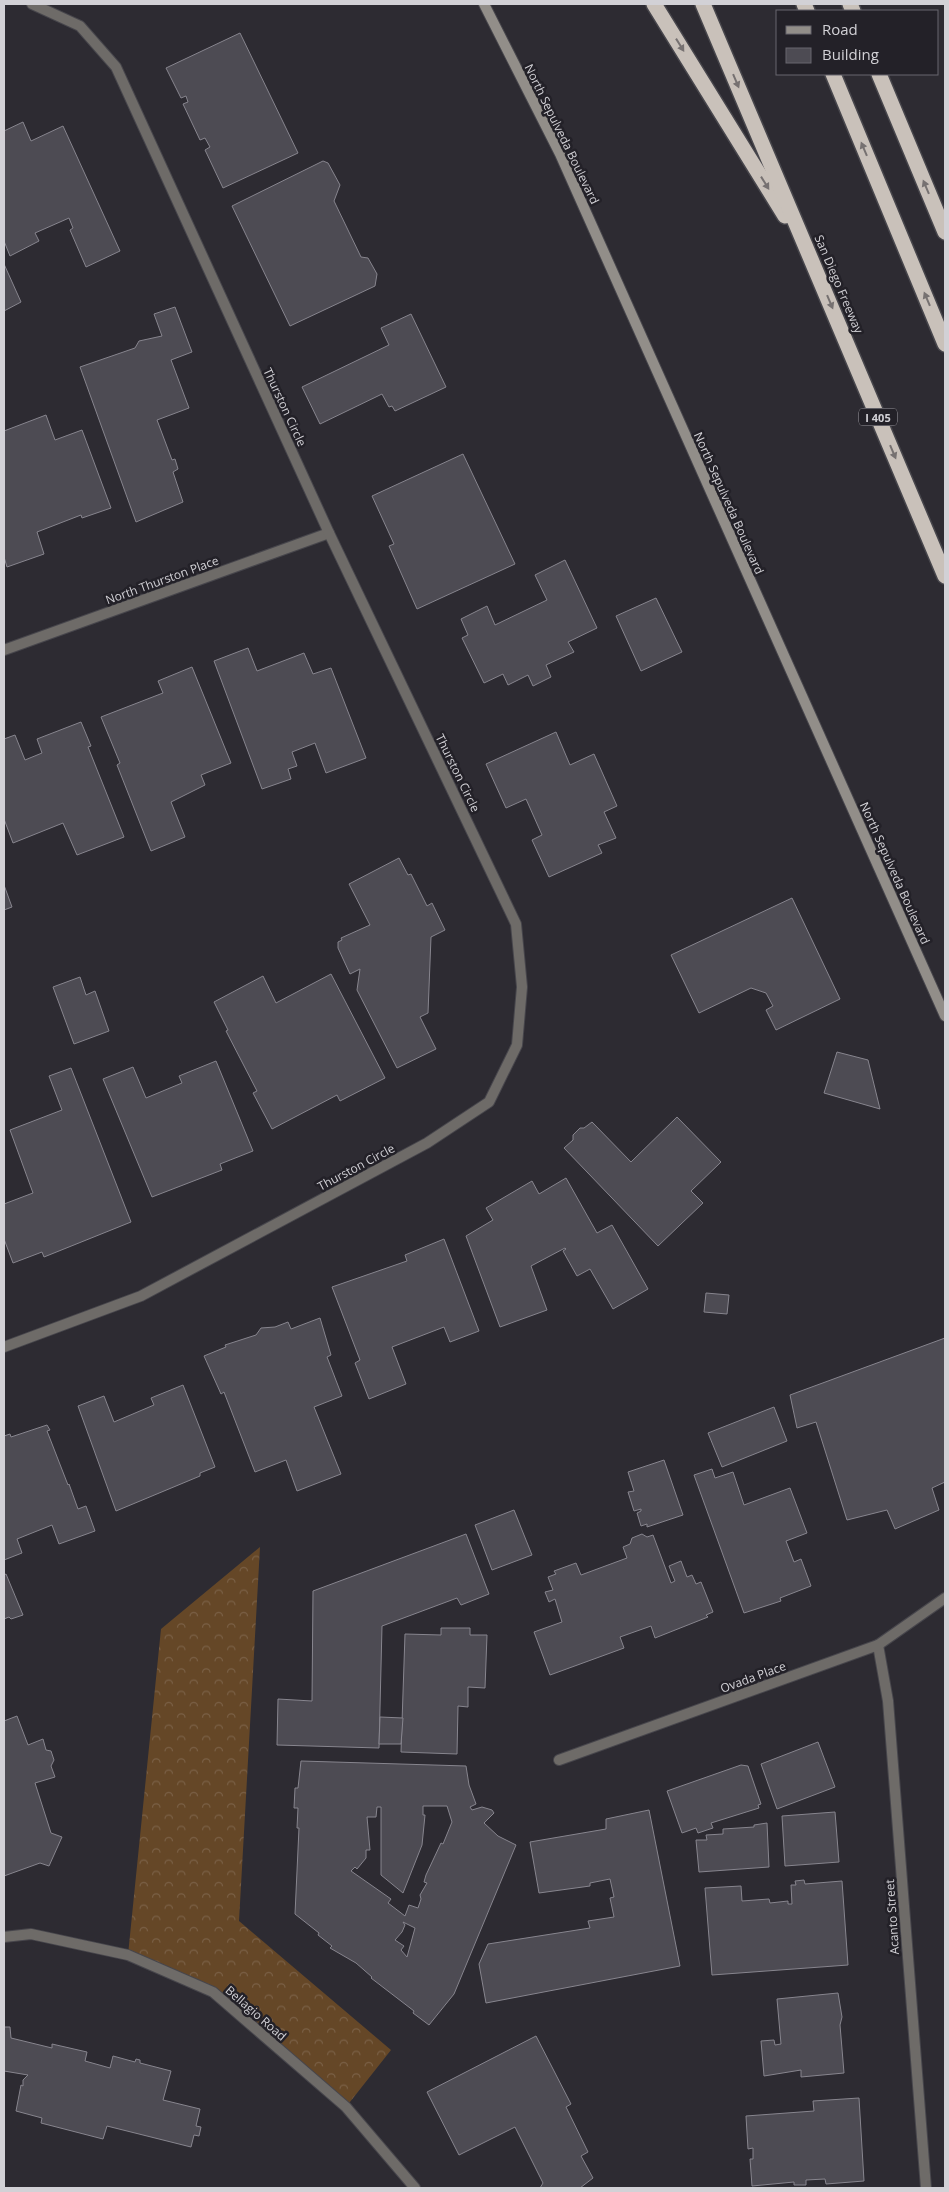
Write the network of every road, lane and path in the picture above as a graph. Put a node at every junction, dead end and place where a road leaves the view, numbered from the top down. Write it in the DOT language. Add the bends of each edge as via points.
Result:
graph roads {
  1 [pos="32,4"];
  2 [pos="484,4"];
  3 [pos="654,4"];
  4 [pos="703,4"];
  5 [pos="833,75"];
  6 [pos="879,75"];
  7 [pos="945,232"];
  8 [pos="811,258"];
  9 [pos="945,344"];
  10 [pos="329,533"];
  11 [pos="945,576"];
  12 [pos="4,650"];
  13 [pos="945,1016"];
  14 [pos="4,1347"];
  15 [pos="945,1598"];
  16 [pos="878,1645"];
  17 [pos="559,1760"];
  18 [pos="4,1937"];
  19 [pos="415,2188"];
  20 [pos="926,2188"];
  1 -- 10 [label="street, Thurston Circle" via="80,26 116,67"];
  2 -- 13 [label="main road, North Sepulveda Boulevard" via="560,154"];
  3 -- 8 [label="highway, one-way"];
  4 -- 8 [label="highway, San Diego Freeway / I 405, one-way"];
  9 -- 5 [label="highway, one-way"];
  7 -- 6 [label="highway, one-way"];
  8 -- 11 [label="highway, San Diego Freeway / I 405, one-way"];
  10 -- 12 [label="street, North Thurston Place"];
  10 -- 14 [label="street, Thurston Circle" via="516,924 522,987 517,1045 489,1102 427,1143 141,1296"];
  15 -- 16 [label="street, Ovada Place"];
  16 -- 17 [label="street, Ovada Place"];
  16 -- 20 [label="street, Acanto Street" via="888,1701"];
  18 -- 19 [label="street, Bellagio Road" via="31,1934 128,1955 213,1992 346,2107"];
}
